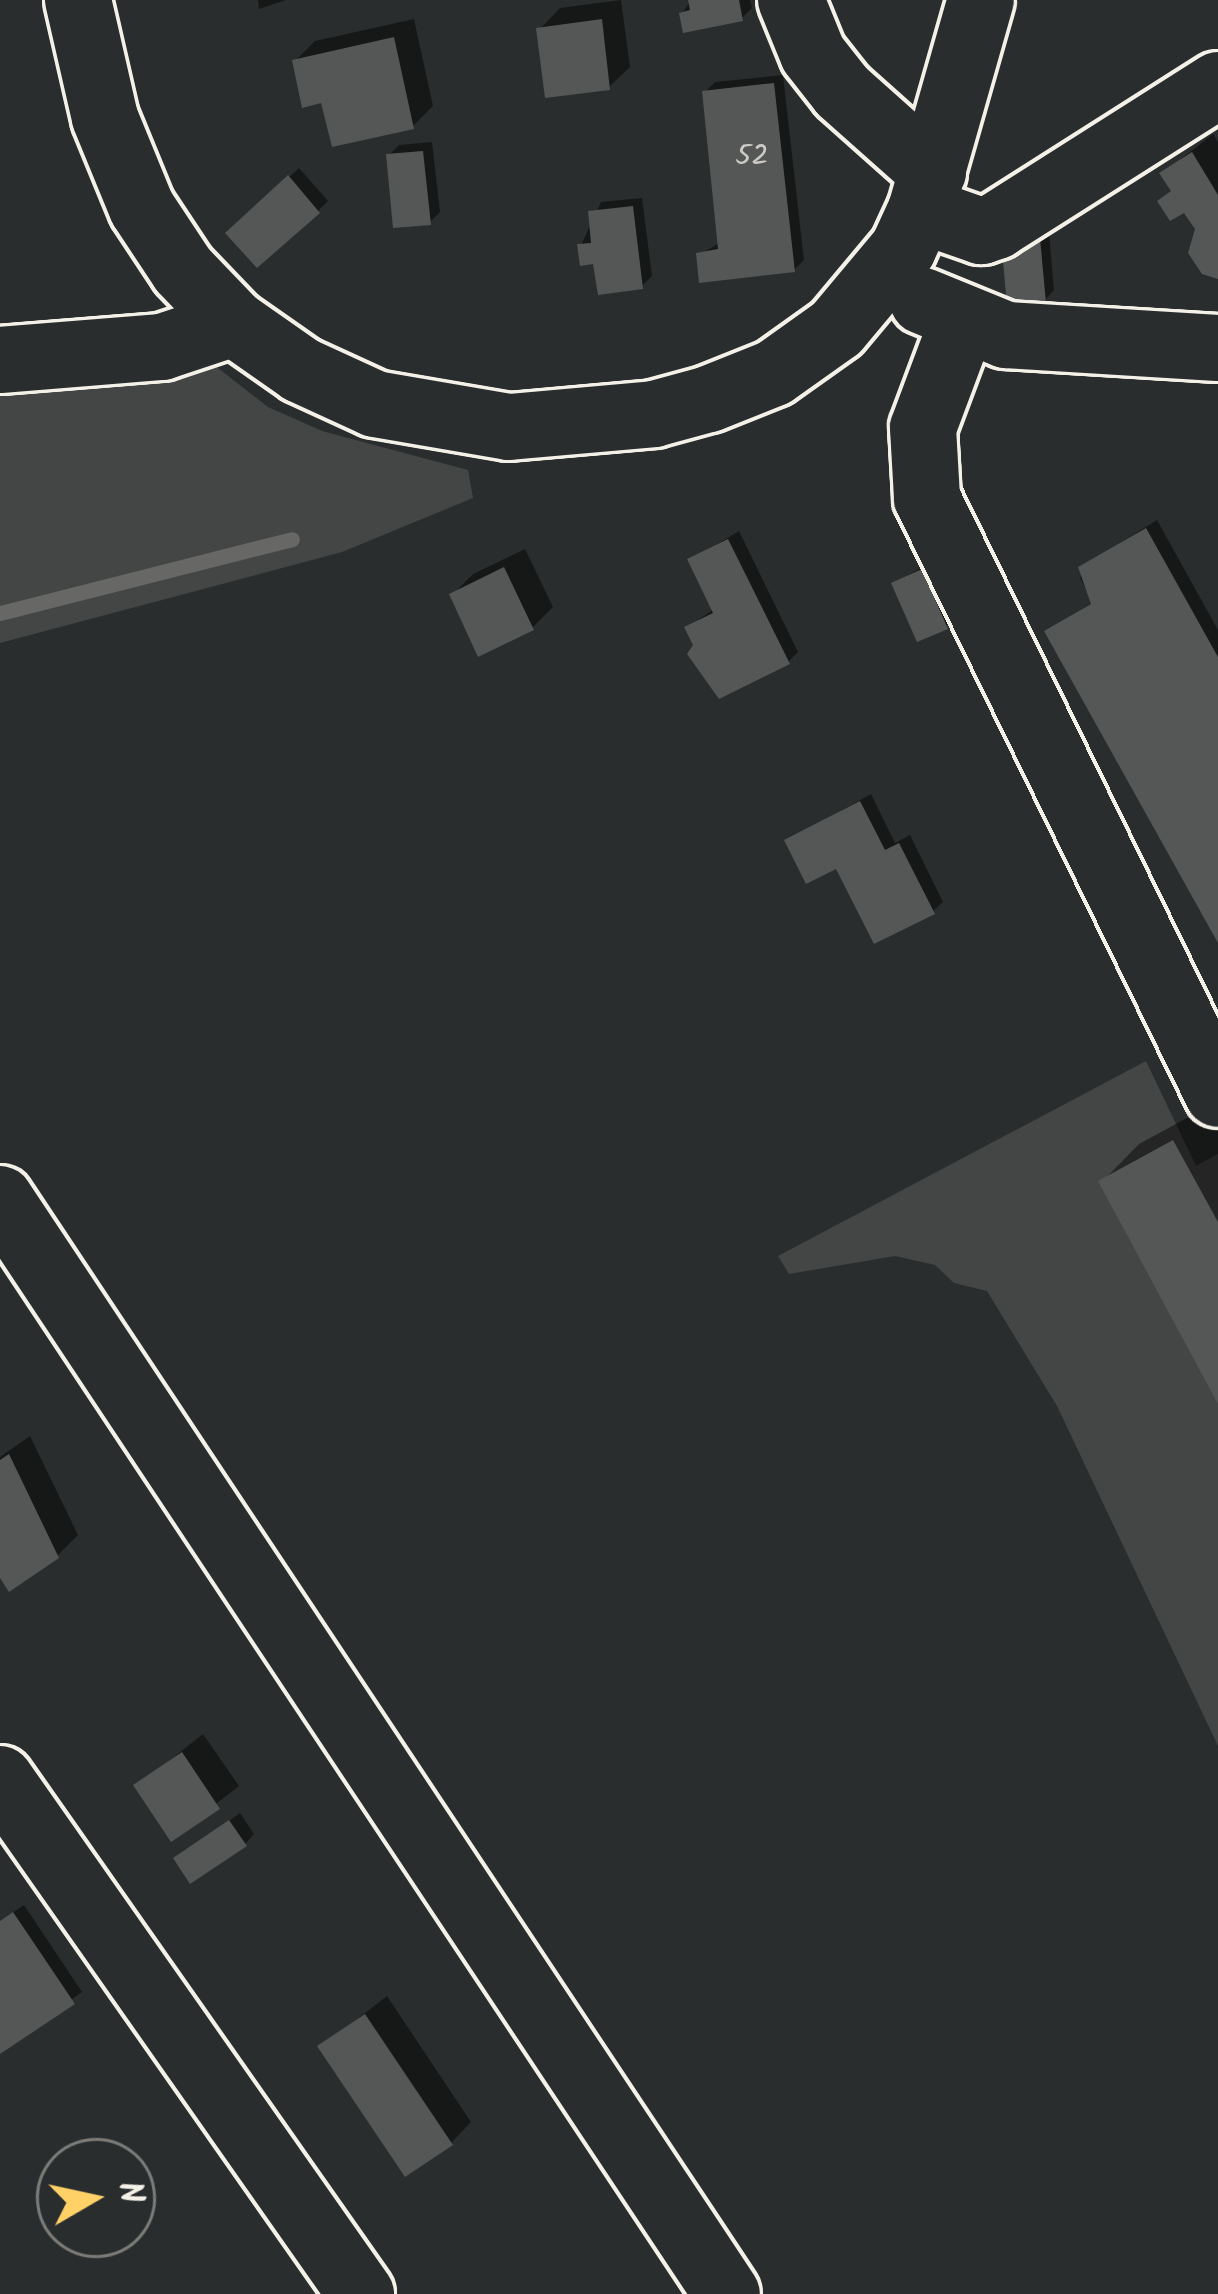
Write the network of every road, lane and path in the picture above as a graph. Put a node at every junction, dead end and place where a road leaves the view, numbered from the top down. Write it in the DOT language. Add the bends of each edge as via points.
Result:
graph roads {
  1 [pos="78,0"];
  2 [pos="791,0"];
  3 [pos="981,0"];
  4 [pos="1218,85"];
  5 [pos="927,191"];
  6 [pos="882,280"];
  7 [pos="963,321"];
  8 [pos="234,323"];
  9 [pos="1218,348"];
  10 [pos="0,360"];
  11 [pos="1218,1094"];
  12 [pos="0,1199"];
  13 [pos="0,1779"];
  14 [pos="362,2294"];
  15 [pos="727,2294"];
  1 -- 8 [label="street" via="105,118 142,208 183,270"];
  2 -- 5 [label="street" via="813,54"];
  3 -- 5 [label="street"];
  4 -- 5 [label="street" via="996,226 982,231"];
  5 -- 6 [label="street"];
  6 -- 7 [label="street"];
  6 -- 8 [label="street" via="837,328 774,373 709,399 588,423 509,427 375,404 302,370"];
  7 -- 9 [label="street" via="1067,342"];
  7 -- 11 [label="street" via="923,428 927,498"];
  8 -- 10 [label="street" via="162,347"];
  12 -- 15 [label="street"];
  13 -- 14 [label="street"];
}
